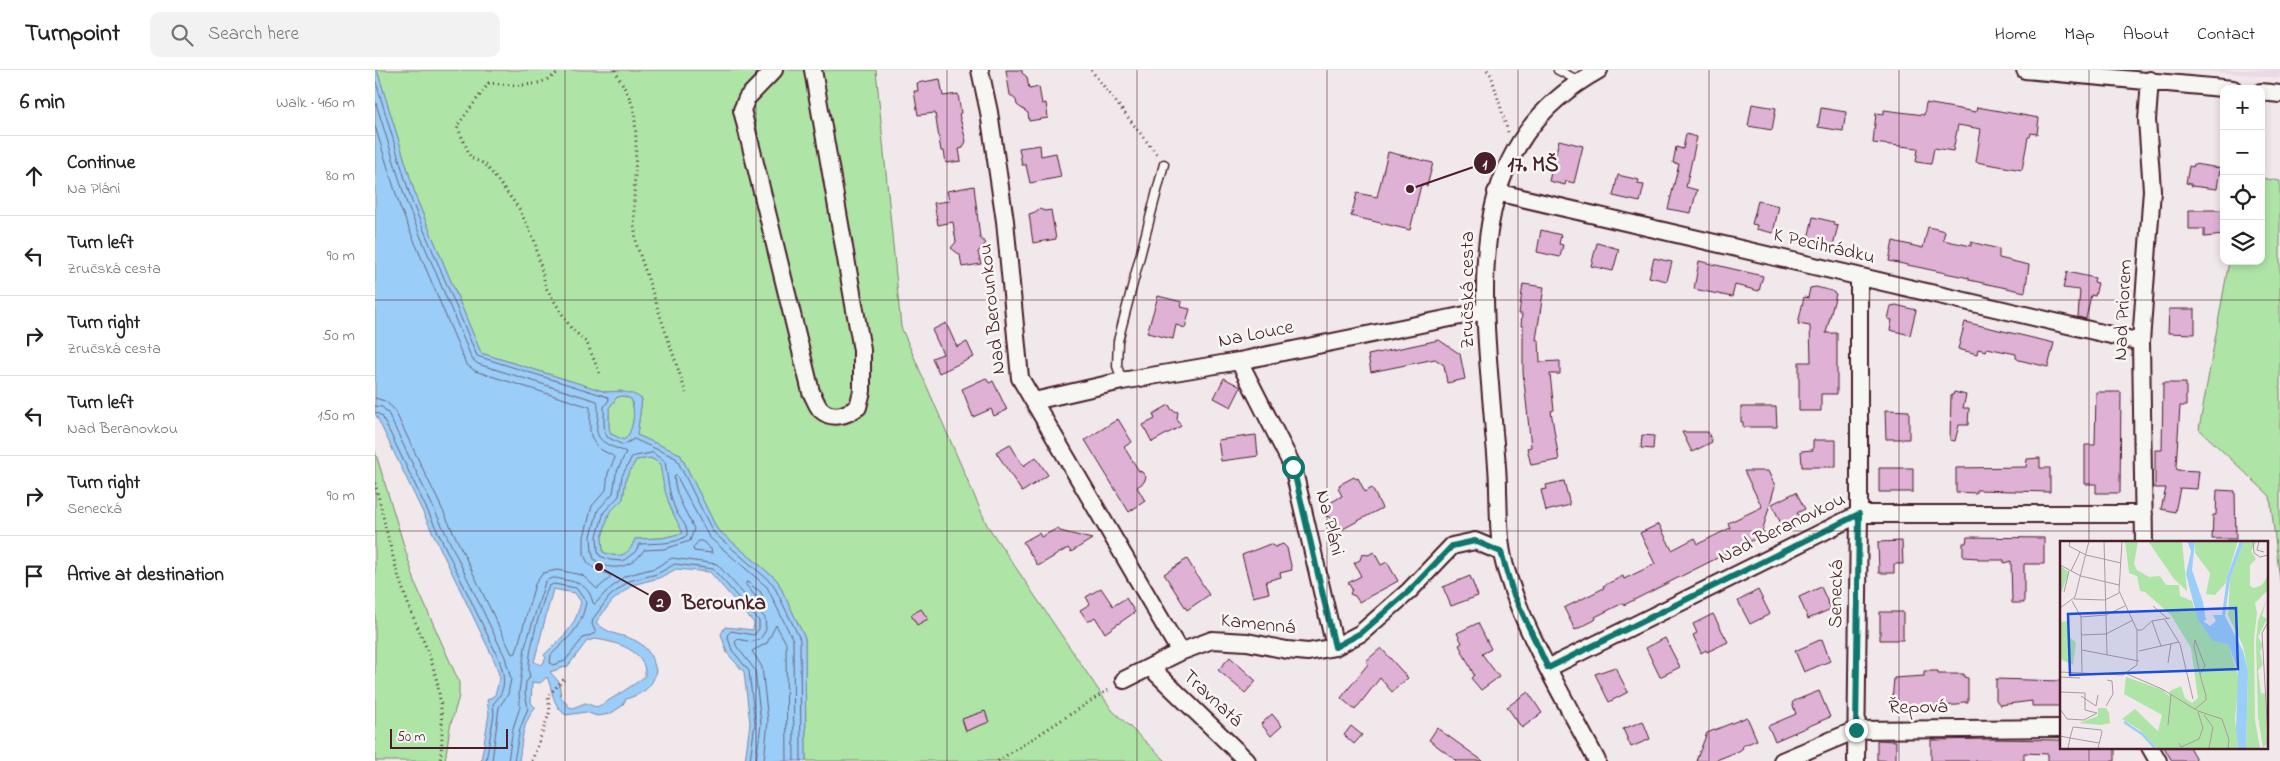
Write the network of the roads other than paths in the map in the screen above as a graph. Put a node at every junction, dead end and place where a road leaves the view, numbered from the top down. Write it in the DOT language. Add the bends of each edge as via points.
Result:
graph roads {
  1 [pos="774,70"];
  2 [pos="813,70"];
  3 [pos="980,70"];
  4 [pos="1558,70"];
  5 [pos="1599,70"];
  6 [pos="2025,70"];
  7 [pos="2150,80"];
  8 [pos="1579,81"];
  9 [pos="2220,88"];
  10 [pos="2265,92"];
  11 [pos="2280,94"];
  12 [pos="1164,164"];
  13 [pos="1496,192"];
  14 [pos="1859,277"];
  15 [pos="1485,311"];
  16 [pos="2141,342"];
  17 [pos="1239,361"];
  18 [pos="1122,382"];
  19 [pos="1034,401"];
  20 [pos="1859,514"];
  21 [pos="2144,514"];
  22 [pos="2144,541"];
  23 [pos="1501,552"];
  24 [pos="1335,647"];
  25 [pos="1180,652"];
  26 [pos="1150,667"];
  27 [pos="1548,668"];
  28 [pos="1124,680"];
  29 [pos="2060,728"];
  30 [pos="1856,730"];
  31 [pos="2150,748"];
  32 [pos="1247,761"];
  33 [pos="1597,761"];
  34 [pos="1782,761"];
  35 [pos="1855,761"];
  36 [pos="2157,761"];
  1 -- 2 [label="street" via="747,98 742,110 811,392 821,410 833,416 847,415 858,407 863,350"];
  3 -- 19 [label="street, Nad Berounkou" via="1005,221 1020,378"];
  4 -- 8 [label="lane"];
  5 -- 8 [label="street, Zručská cesta"];
  6 -- 7 [label="street"];
  7 -- 9 [label="street"];
  7 -- 16 [label="street, Nad Priorem" via="2147,120 2152,190"];
  8 -- 13 [label="street, Zručská cesta" via="1549,106 1527,131"];
  10 -- 11 [label="street"];
  12 -- 18 [label="lane" via="1118,341 1117,366"];
  13 -- 14 [label="street, K Pecihrádku"];
  13 -- 15 [label="street, Zručská cesta" via="1487,233"];
  14 -- 16 [label="street, K Pecihrádku"];
  14 -- 20 [label="street, Senecká"];
  15 -- 17 [label="street, Na Louce"];
  15 -- 23 [label="street, Zručská cesta"];
  16 -- 21 [label="street, Nad Priorem"];
  17 -- 18 [label="street, Na Louce"];
  17 -- 24 [label="street, Na Pláni" via="1293,467"];
  18 -- 19 [label="street, Na Louce"];
  19 -- 25 [label="street, Nad Berounkou"];
  20 -- 21 [label="street, Nad Beranovkou"];
  20 -- 27 [label="street, Nad Beranovkou"];
  20 -- 30 [label="street, Senecká"];
  21 -- 22 [label="street, Nad Priorem"];
  23 -- 24 [label="street" via="1475,541 1452,546 1409,591 1361,633"];
  23 -- 27 [label="street, Zručská cesta" via="1513,593"];
  24 -- 25 [label="street, Kamenná" via="1308,652 1212,640"];
  25 -- 26 [label="street, Kamenná"];
  26 -- 28 [label="street, Kamenná"];
  26 -- 32 [label="street, Travnatá"];
  27 -- 33 [label="street, Zručská cesta"];
  29 -- 30 [label="street, Řepová"];
  30 -- 34 [label="street, Řepová"];
  30 -- 35 [label="street, Senecká"];
  31 -- 36 [label="street"];
}
